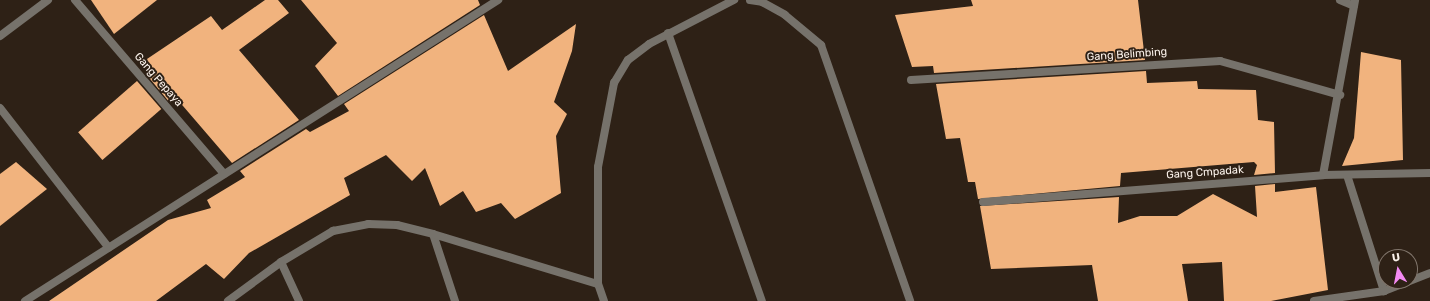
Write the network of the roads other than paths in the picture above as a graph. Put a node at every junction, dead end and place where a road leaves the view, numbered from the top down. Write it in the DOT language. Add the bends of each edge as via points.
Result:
graph roads {
  1 [pos="48,0"];
  2 [pos="75,0"];
  3 [pos="498,0"];
  4 [pos="734,0"];
  5 [pos="750,0"];
  6 [pos="1340,0"];
  7 [pos="1355,3"];
  8 [pos="668,33"];
  9 [pos="0,36"];
  10 [pos="911,80"];
  11 [pos="1340,95"];
  12 [pos="0,108"];
  13 [pos="1430,173"];
  14 [pos="224,174"];
  15 [pos="1323,175"];
  16 [pos="1347,175"];
  17 [pos="983,202"];
  18 [pos="433,234"];
  19 [pos="109,248"];
  20 [pos="281,262"];
  21 [pos="1430,273"];
  22 [pos="598,284"];
  23 [pos="1384,291"];
  24 [pos="25,301"];
  25 [pos="228,301"];
  26 [pos="299,301"];
  27 [pos="455,301"];
  28 [pos="604,301"];
  29 [pos="762,301"];
  30 [pos="910,301"];
  31 [pos="1314,301"];
  1 -- 9 [label="street"];
  2 -- 14 [label="street, Gang Pepaya"];
  3 -- 14 [label="street"];
  4 -- 8 [label="street"];
  5 -- 30 [label="street" via="762,2 785,15 821,45"];
  6 -- 7 [label="street"];
  7 -- 11 [label="street"];
  8 -- 22 [label="street" via="628,60 614,83 598,167"];
  8 -- 29 [label="street"];
  10 -- 11 [label="street, Gang Belimbing" via="1220,61"];
  11 -- 15 [label="street"];
  12 -- 19 [label="street"];
  13 -- 16 [label="street, Gang Cmpadak"];
  14 -- 19 [label="street"];
  15 -- 16 [label="street, Gang Cmpadak"];
  15 -- 17 [label="street, Gang Cmpadak"];
  16 -- 23 [label="street"];
  18 -- 20 [label="street" via="397,225 368,224 333,231"];
  18 -- 22 [label="street"];
  18 -- 27 [label="street"];
  19 -- 24 [label="street"];
  20 -- 25 [label="street"];
  20 -- 26 [label="street"];
  21 -- 23 [label="street"];
  22 -- 28 [label="street"];
  23 -- 31 [label="street"];
}
